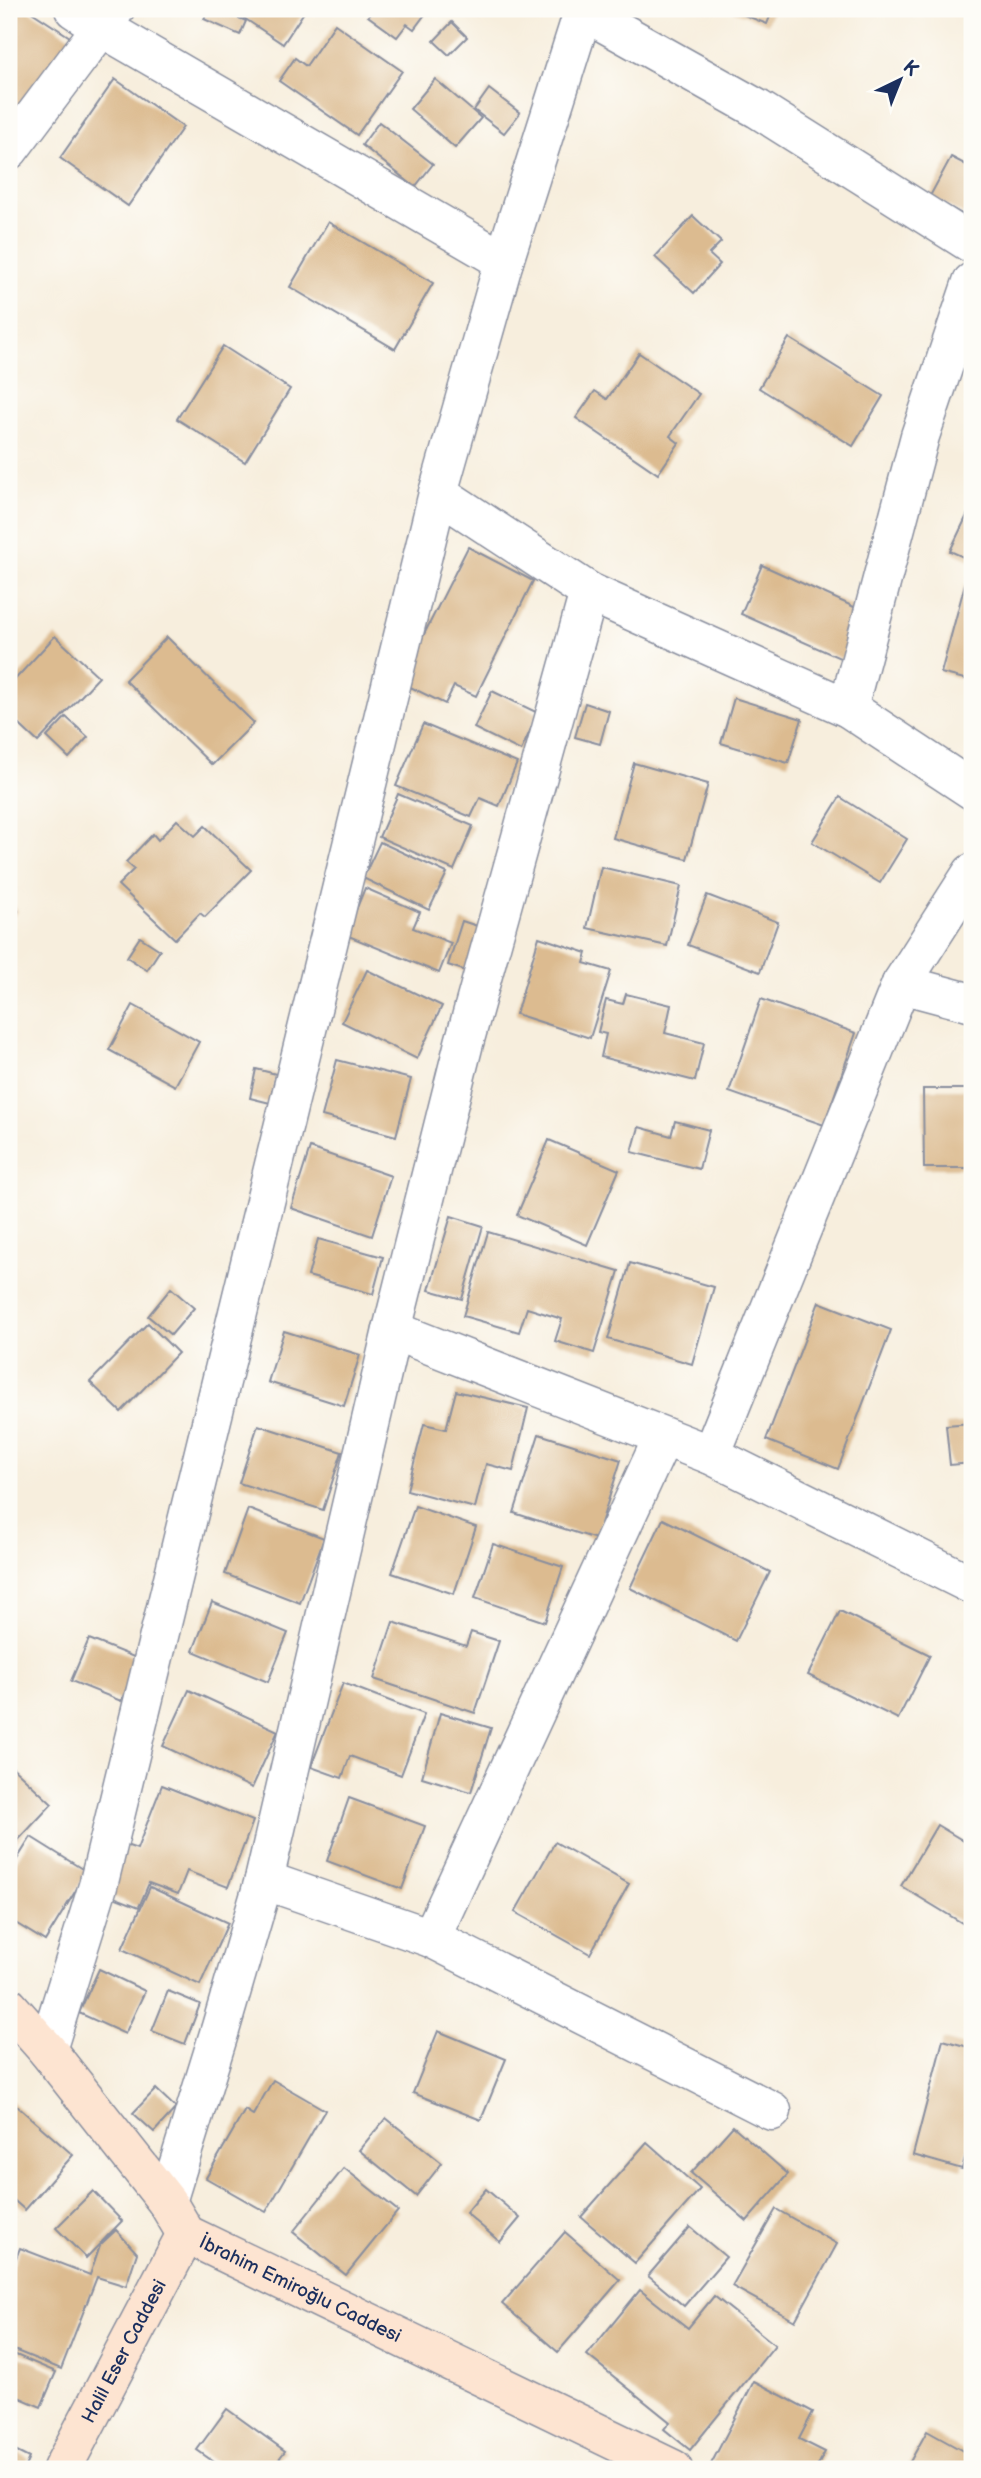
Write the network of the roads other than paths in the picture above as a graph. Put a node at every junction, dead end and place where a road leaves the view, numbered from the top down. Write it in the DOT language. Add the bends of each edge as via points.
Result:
graph roads {
  1 [pos="584,10"];
  2 [pos="97,15"];
  3 [pos="9,150"];
  4 [pos="972,244"];
  5 [pos="504,261"];
  6 [pos="972,282"];
  7 [pos="438,493"];
  8 [pos="589,592"];
  9 [pos="848,708"];
  10 [pos="972,790"];
  11 [pos="972,873"];
  12 [pos="901,984"];
  13 [pos="972,1003"];
  14 [pos="392,1330"];
  15 [pos="663,1437"];
  16 [pos="711,1455"];
  17 [pos="972,1585"];
  18 [pos="264,1880"];
  19 [pos="431,1938"];
  20 [pos="9,2007"];
  21 [pos="47,2050"];
  22 [pos="772,2111"];
  23 [pos="176,2218"];
  24 [pos="62,2469"];
  25 [pos="673,2469"];
  1 -- 4 [label="street" via="758,109"];
  1 -- 5 [label="street"];
  2 -- 3 [label="street"];
  2 -- 5 [label="street"];
  5 -- 7 [label="street"];
  6 -- 9 [label="street" via="920,436"];
  7 -- 8 [label="street"];
  7 -- 21 [label="street" via="98,1886"];
  8 -- 9 [label="street"];
  8 -- 14 [label="street" via="464,1043"];
  9 -- 10 [label="street"];
  11 -- 12 [label="street"];
  12 -- 13 [label="street"];
  12 -- 16 [label="street"];
  14 -- 15 [label="street"];
  14 -- 18 [label="street"];
  15 -- 16 [label="street"];
  15 -- 19 [label="street"];
  16 -- 17 [label="street"];
  18 -- 19 [label="street"];
  18 -- 23 [label="street" via="221,2027"];
  19 -- 22 [label="street"];
  20 -- 21 [label="street, İbrahim Emiroğlu Caddesi"];
  21 -- 23 [label="street, İbrahim Emiroğlu Caddesi"];
  23 -- 24 [label="street, Halil Eser Caddesi"];
  23 -- 25 [label="street, İbrahim Emiroğlu Caddesi"];
}
